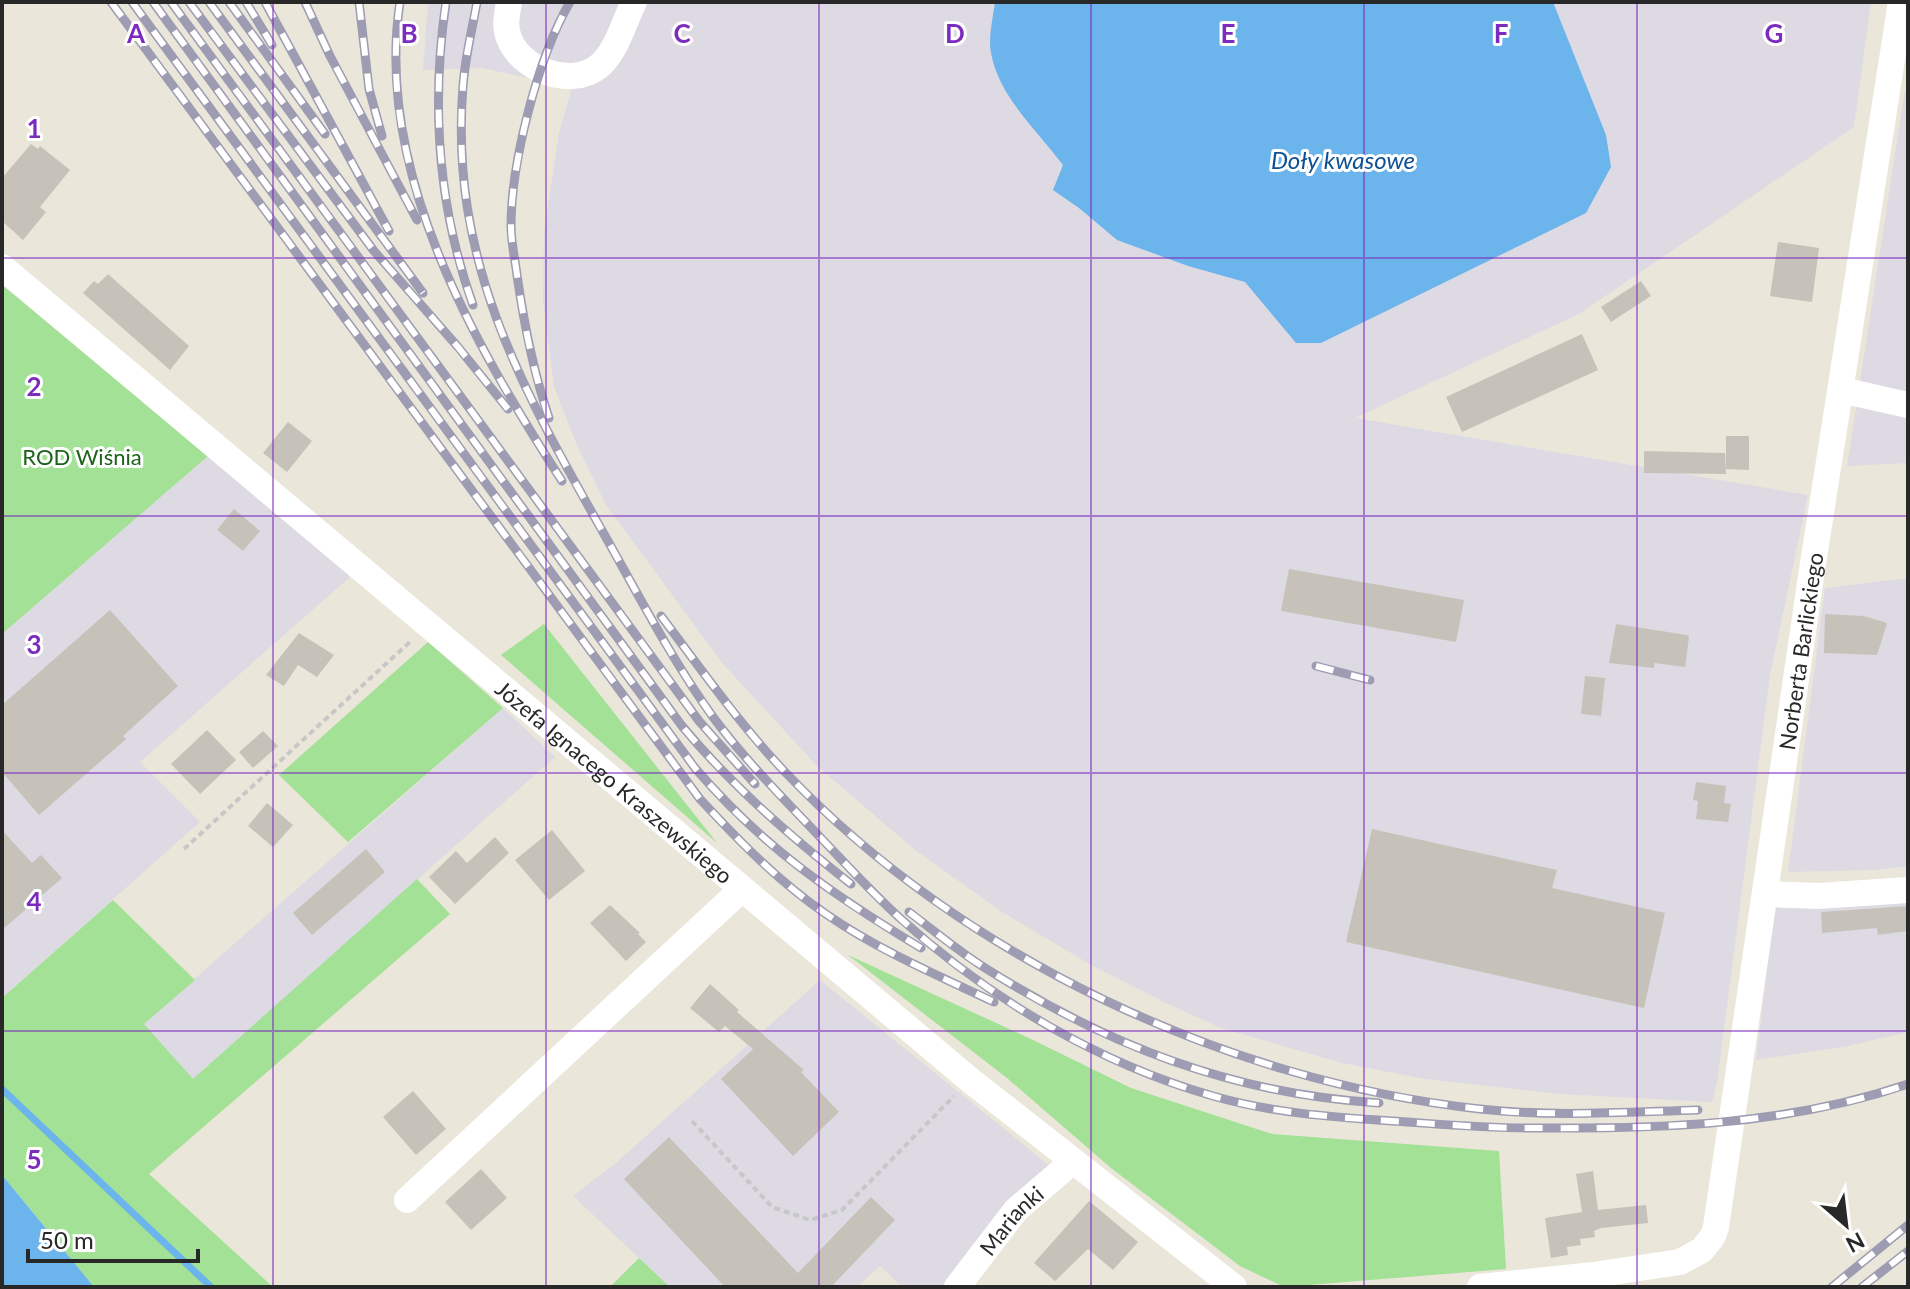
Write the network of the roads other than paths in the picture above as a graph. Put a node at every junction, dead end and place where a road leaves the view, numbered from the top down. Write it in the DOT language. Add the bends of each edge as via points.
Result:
graph roads {
  1 [pos="509,2"];
  2 [pos="634,2"];
  3 [pos="1901,2"];
  4 [pos="1901,50"];
  5 [pos="2,267"];
  6 [pos="1841,390"];
  7 [pos="1908,405"];
  8 [pos="742,889"];
  9 [pos="1908,890"];
  10 [pos="1765,894"];
  11 [pos="1072,1162"];
  12 [pos="407,1200"];
  13 [pos="957,1287"];
  14 [pos="1234,1287"];
  15 [pos="1480,1287"];
  1 -- 2 [label="street" via="505,24 510,41 540,70 568,77 599,66"];
  3 -- 4 [label="street, Norberta Barlickiego"];
  4 -- 6 [label="street, Norberta Barlickiego"];
  5 -- 8 [label="street, Józefa Ignacego Kraszewskiego"];
  6 -- 7 [label="street"];
  6 -- 10 [label="street, Norberta Barlickiego"];
  8 -- 11 [label="street, Józefa Ignacego Kraszewskiego"];
  8 -- 12 [label="street"];
  9 -- 10 [label="street"];
  10 -- 15 [label="street, Norberta Barlickiego" via="1713,1236 1702,1250 1680,1262"];
  11 -- 13 [label="street, Marianki" via="1016,1210"];
  11 -- 14 [label="street, Józefa Ignacego Kraszewskiego"];
}
